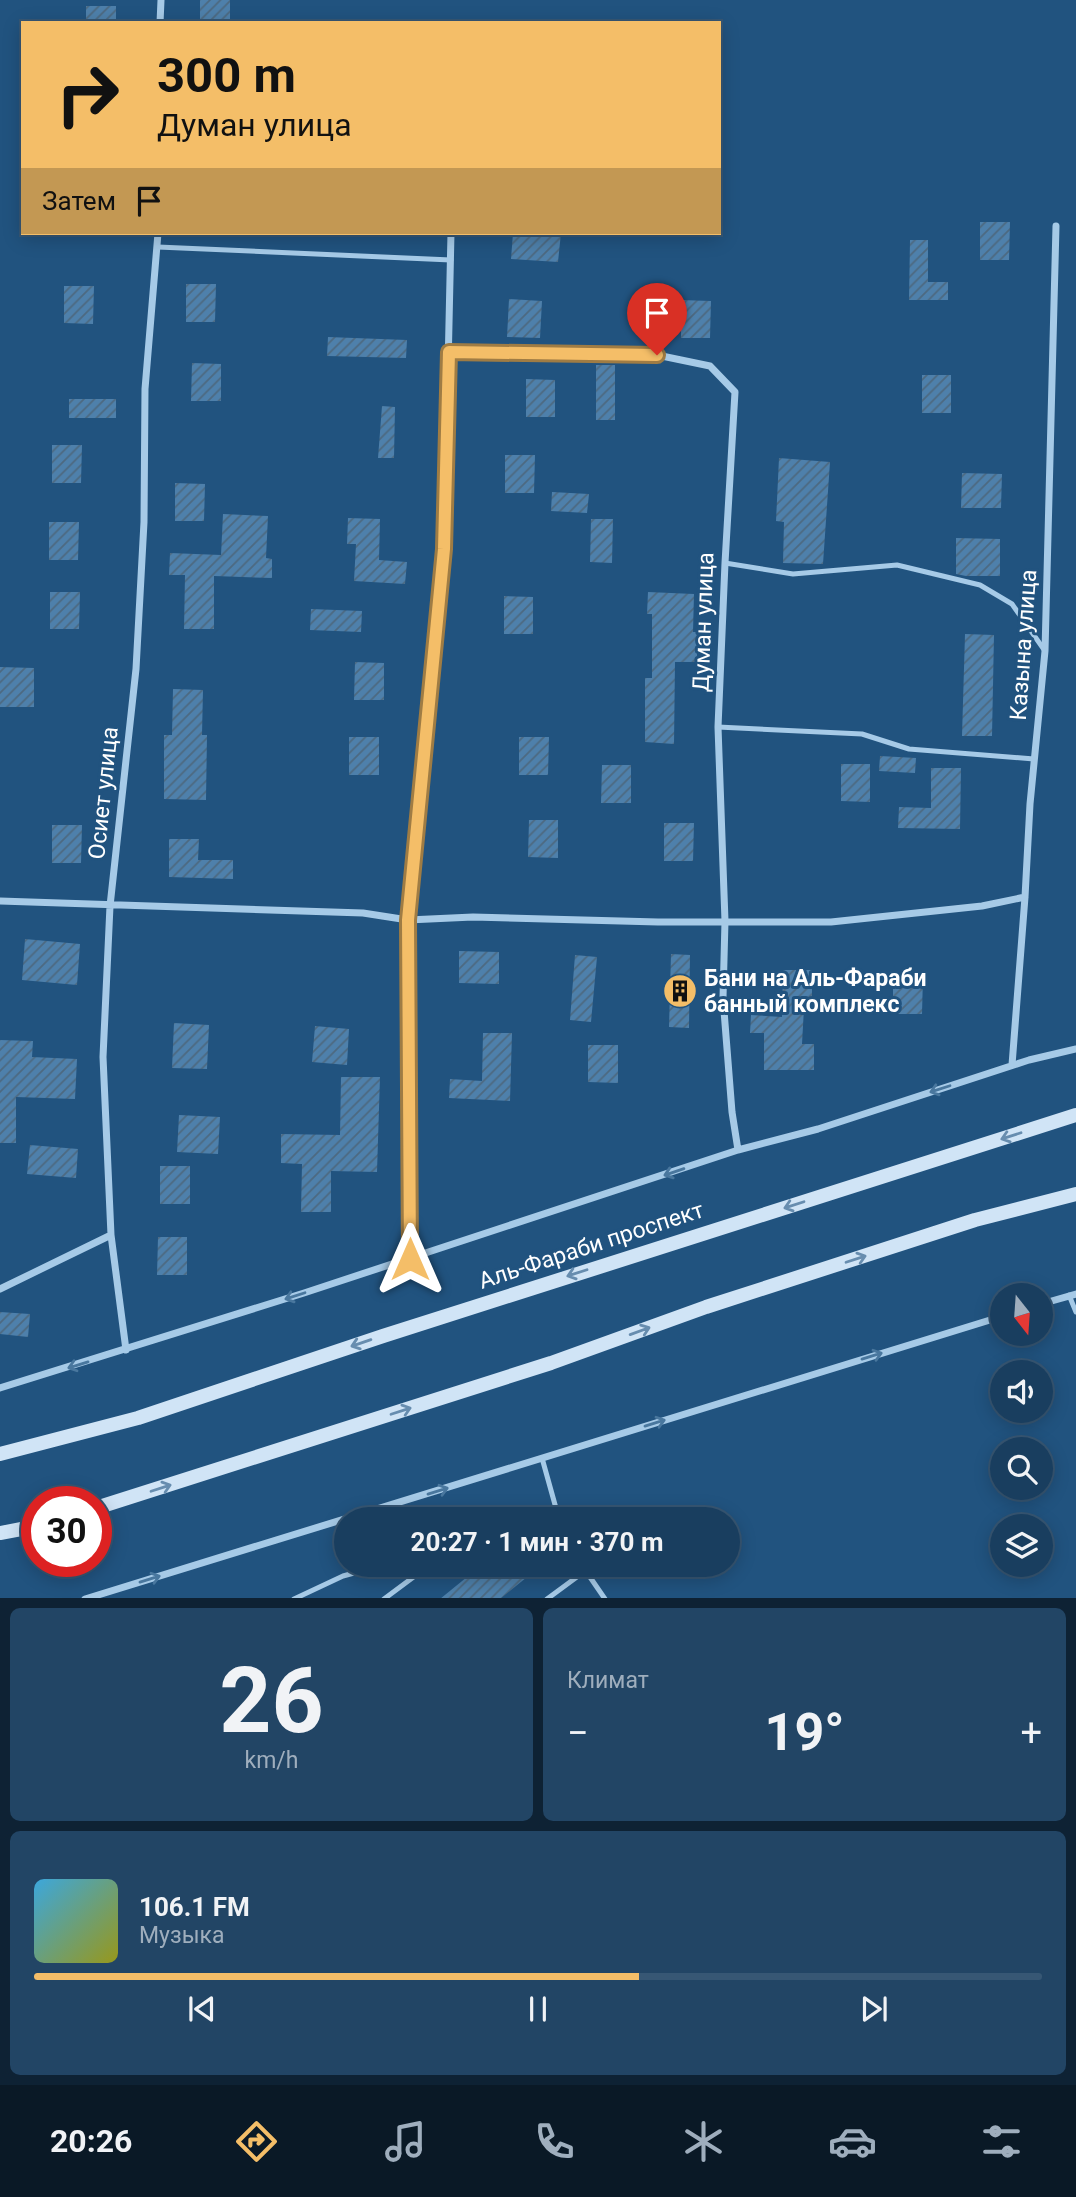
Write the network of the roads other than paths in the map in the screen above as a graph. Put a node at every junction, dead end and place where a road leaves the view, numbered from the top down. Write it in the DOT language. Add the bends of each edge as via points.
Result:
graph roads {
  1 [pos="160,0"];
  2 [pos="160,21"];
  3 [pos="1056,226"];
  4 [pos="158,235"];
  5 [pos="451,235"];
  6 [pos="158,247"];
  7 [pos="451,260"];
  8 [pos="449,352"];
  9 [pos="724,563"];
  10 [pos="1045,651"];
  11 [pos="718,727"];
  12 [pos="1034,759"];
  13 [pos="1026,897"];
  14 [pos="0,901"];
  15 [pos="110,906"];
  16 [pos="408,920"];
  17 [pos="725,921"];
  18 [pos="1076,1049"];
  19 [pos="1012,1065"];
  20 [pos="1076,1115"];
  21 [pos="738,1150"];
  22 [pos="1076,1194"];
  23 [pos="111,1235"];
  24 [pos="410,1259"];
  25 [pos="0,1289"];
  26 [pos="1073,1294"];
  27 [pos="1054,1300"];
  28 [pos="1076,1311"];
  29 [pos="990,1320"];
  30 [pos="126,1350"];
  31 [pos="0,1388"];
  32 [pos="0,1454"];
  33 [pos="542,1458"];
  34 [pos="112,1503"];
  35 [pos="555,1507"];
  36 [pos="21,1529"];
  37 [pos="0,1533"];
  38 [pos="341,1577"];
  39 [pos="413,1577"];
  40 [pos="572,1577"];
  41 [pos="590,1577"];
  42 [pos="85,1598"];
  43 [pos="294,1598"];
  44 [pos="384,1598"];
  45 [pos="547,1598"];
  46 [pos="605,1598"];
  1 -- 2 [label="street"];
  3 -- 10 [label="street, Казына улица"];
  4 -- 6 [label="street, Осиет улица"];
  5 -- 7 [label="street"];
  6 -- 7 [label="lane"];
  6 -- 15 [label="street, Осиет улица" via="145,389 136,669"];
  7 -- 8 [label="street"];
  8 -- 9 [label="street, Думан улица" via="657,355 710,366 735,392"];
  8 -- 16 [label="street" via="444,549"];
  9 -- 10 [label="lane" via="793,575 897,565 980,586 1012,604"];
  9 -- 11 [label="street, Думан улица"];
  10 -- 12 [label="street, Казына улица"];
  11 -- 12 [label="lane" via="862,734 909,748"];
  11 -- 17 [label="street, Думан улица"];
  12 -- 13 [label="street, Казына улица"];
  13 -- 17 [label="street" via="831,922"];
  13 -- 19 [label="street, Казына улица"];
  14 -- 15 [label="street"];
  15 -- 16 [label="street" via="350,913"];
  15 -- 23 [label="street, Осиет улица" via="103,1057"];
  16 -- 17 [label="street"];
  16 -- 24 [label="street"];
  17 -- 21 [label="street, Думан улица" via="723,998"];
  18 -- 19 [label="street"];
  19 -- 21 [label="street, one-way" via="818,1129"];
  20 -- 32 [label="street, Аль-Фараби проспект, one-way" via="138,1418"];
  21 -- 24 [label="street, one-way"];
  34 -- 22 [label="street, one-way" via="551,1363 950,1228"];
  23 -- 25 [label="street"];
  23 -- 30 [label="street, Осиет улица"];
  24 -- 30 [label="street, one-way"];
  26 -- 27 [label="street"];
  26 -- 28 [label="lane"];
  33 -- 29 [label="street, one-way"];
  30 -- 31 [label="street, one-way"];
  33 -- 35 [label="lane"];
  42 -- 33 [label="street, one-way"];
  36 -- 37 [label="street"];
  38 -- 43 [label="lane"];
  39 -- 44 [label="lane"];
  40 -- 45 [label="lane"];
  41 -- 46 [label="lane"];
}
